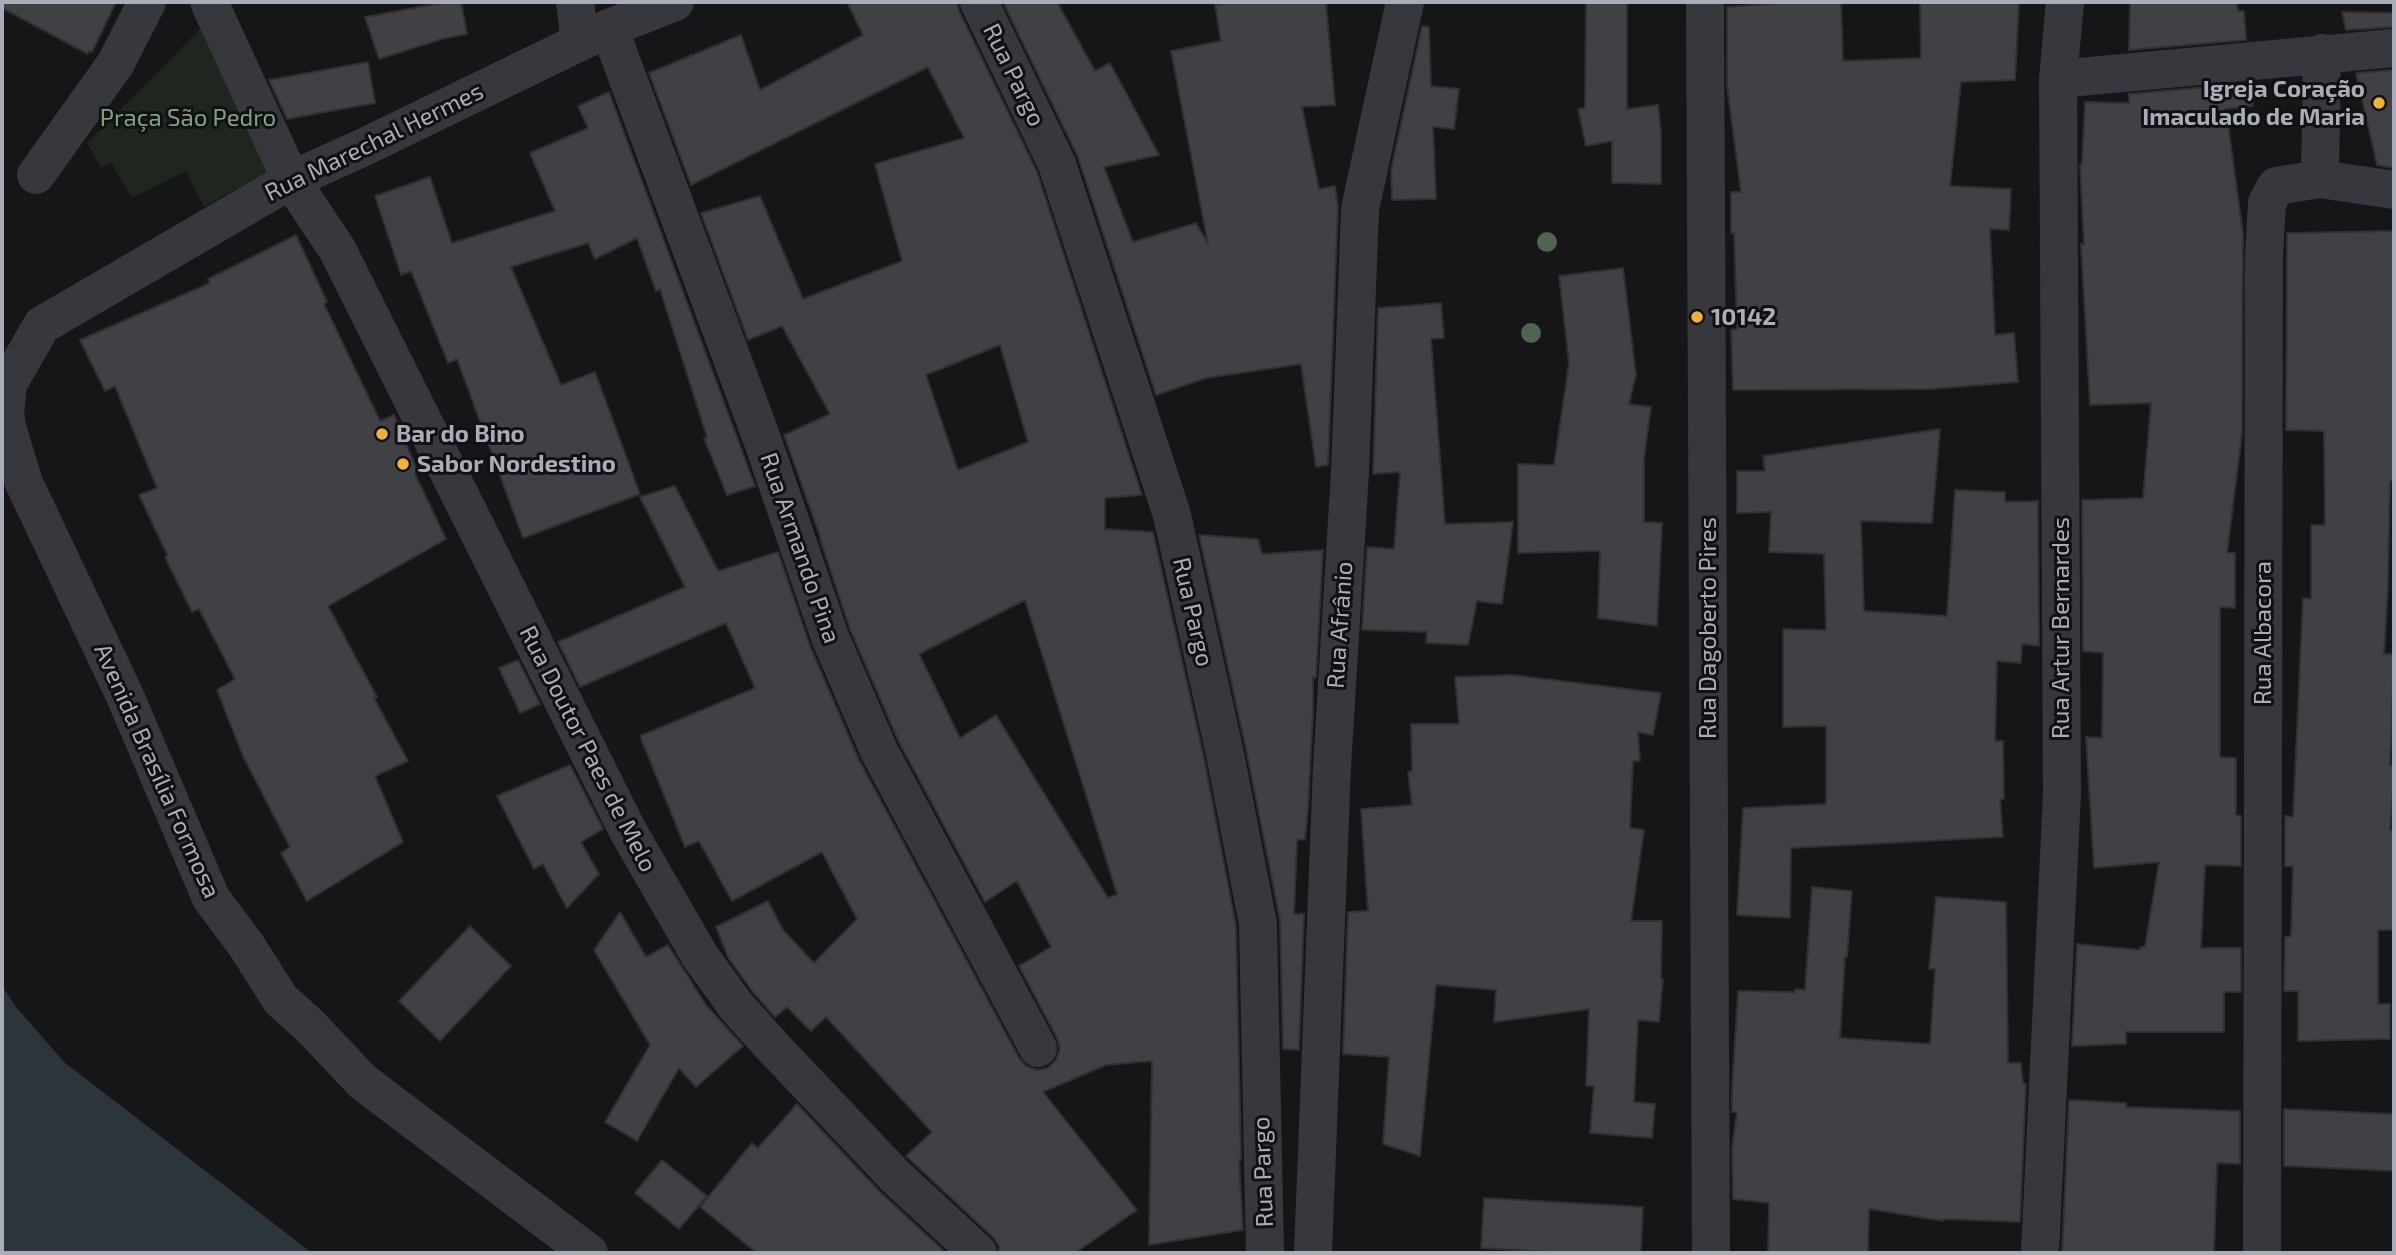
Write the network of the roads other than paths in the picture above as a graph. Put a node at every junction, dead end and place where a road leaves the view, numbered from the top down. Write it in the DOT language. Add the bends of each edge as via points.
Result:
graph roads {
  1 [pos="147,2"];
  2 [pos="209,2"];
  3 [pos="575,2"];
  4 [pos="675,2"];
  5 [pos="979,2"];
  6 [pos="1405,2"];
  7 [pos="1705,2"];
  8 [pos="2065,2"];
  9 [pos="595,35"];
  10 [pos="2394,48"];
  11 [pos="2322,53"];
  12 [pos="2058,79"];
  13 [pos="36,175"];
  14 [pos="2320,178"];
  15 [pos="291,180"];
  16 [pos="2394,190"];
  17 [pos="82,300"];
  18 [pos="1038,1048"];
  19 [pos="589,1253"];
  20 [pos="978,1253"];
  21 [pos="1265,1253"];
  22 [pos="1312,1253"];
  23 [pos="1712,1253"];
  24 [pos="2040,1253"];
  25 [pos="2262,1253"];
  1 -- 13 [label="street" via="116,63"];
  2 -- 15 [label="street, Rua Doutor Paes de Melo"];
  3 -- 9 [label="street, Rua Armando Pina"];
  4 -- 9 [label="street, Rua Marechal Hermes"];
  5 -- 21 [label="street, Rua Pargo" via="1057,164 1172,515 1258,923"];
  6 -- 22 [label="street, Rua Afrânio" via="1360,209"];
  7 -- 23 [label="street, Rua Dagoberto Pires"];
  8 -- 12 [label="street, Rua Artur Bernardes"];
  9 -- 15 [label="street, Rua Marechal Hermes"];
  9 -- 18 [label="street, Rua Armando Pina" via="762,439 830,637 878,751"];
  10 -- 11 [label="street"];
  11 -- 12 [label="street"];
  11 -- 14 [label="street"];
  12 -- 24 [label="street, Rua Artur Bernardes" via="2062,794"];
  14 -- 16 [label="street"];
  14 -- 25 [label="street, Rua Albacora" via="2276,186 2267,204"];
  15 -- 17 [label="street, Rua Marechal Hermes"];
  15 -- 20 [label="street, Rua Doutor Paes de Melo" via="337,249 628,831 700,956 771,1045 896,1177"];
  17 -- 19 [label="street, Avenida Brasília Formosa" via="42,325 23,354 8,384 6,427 24,483 125,696 211,898 281,1000 363,1082"];
}
